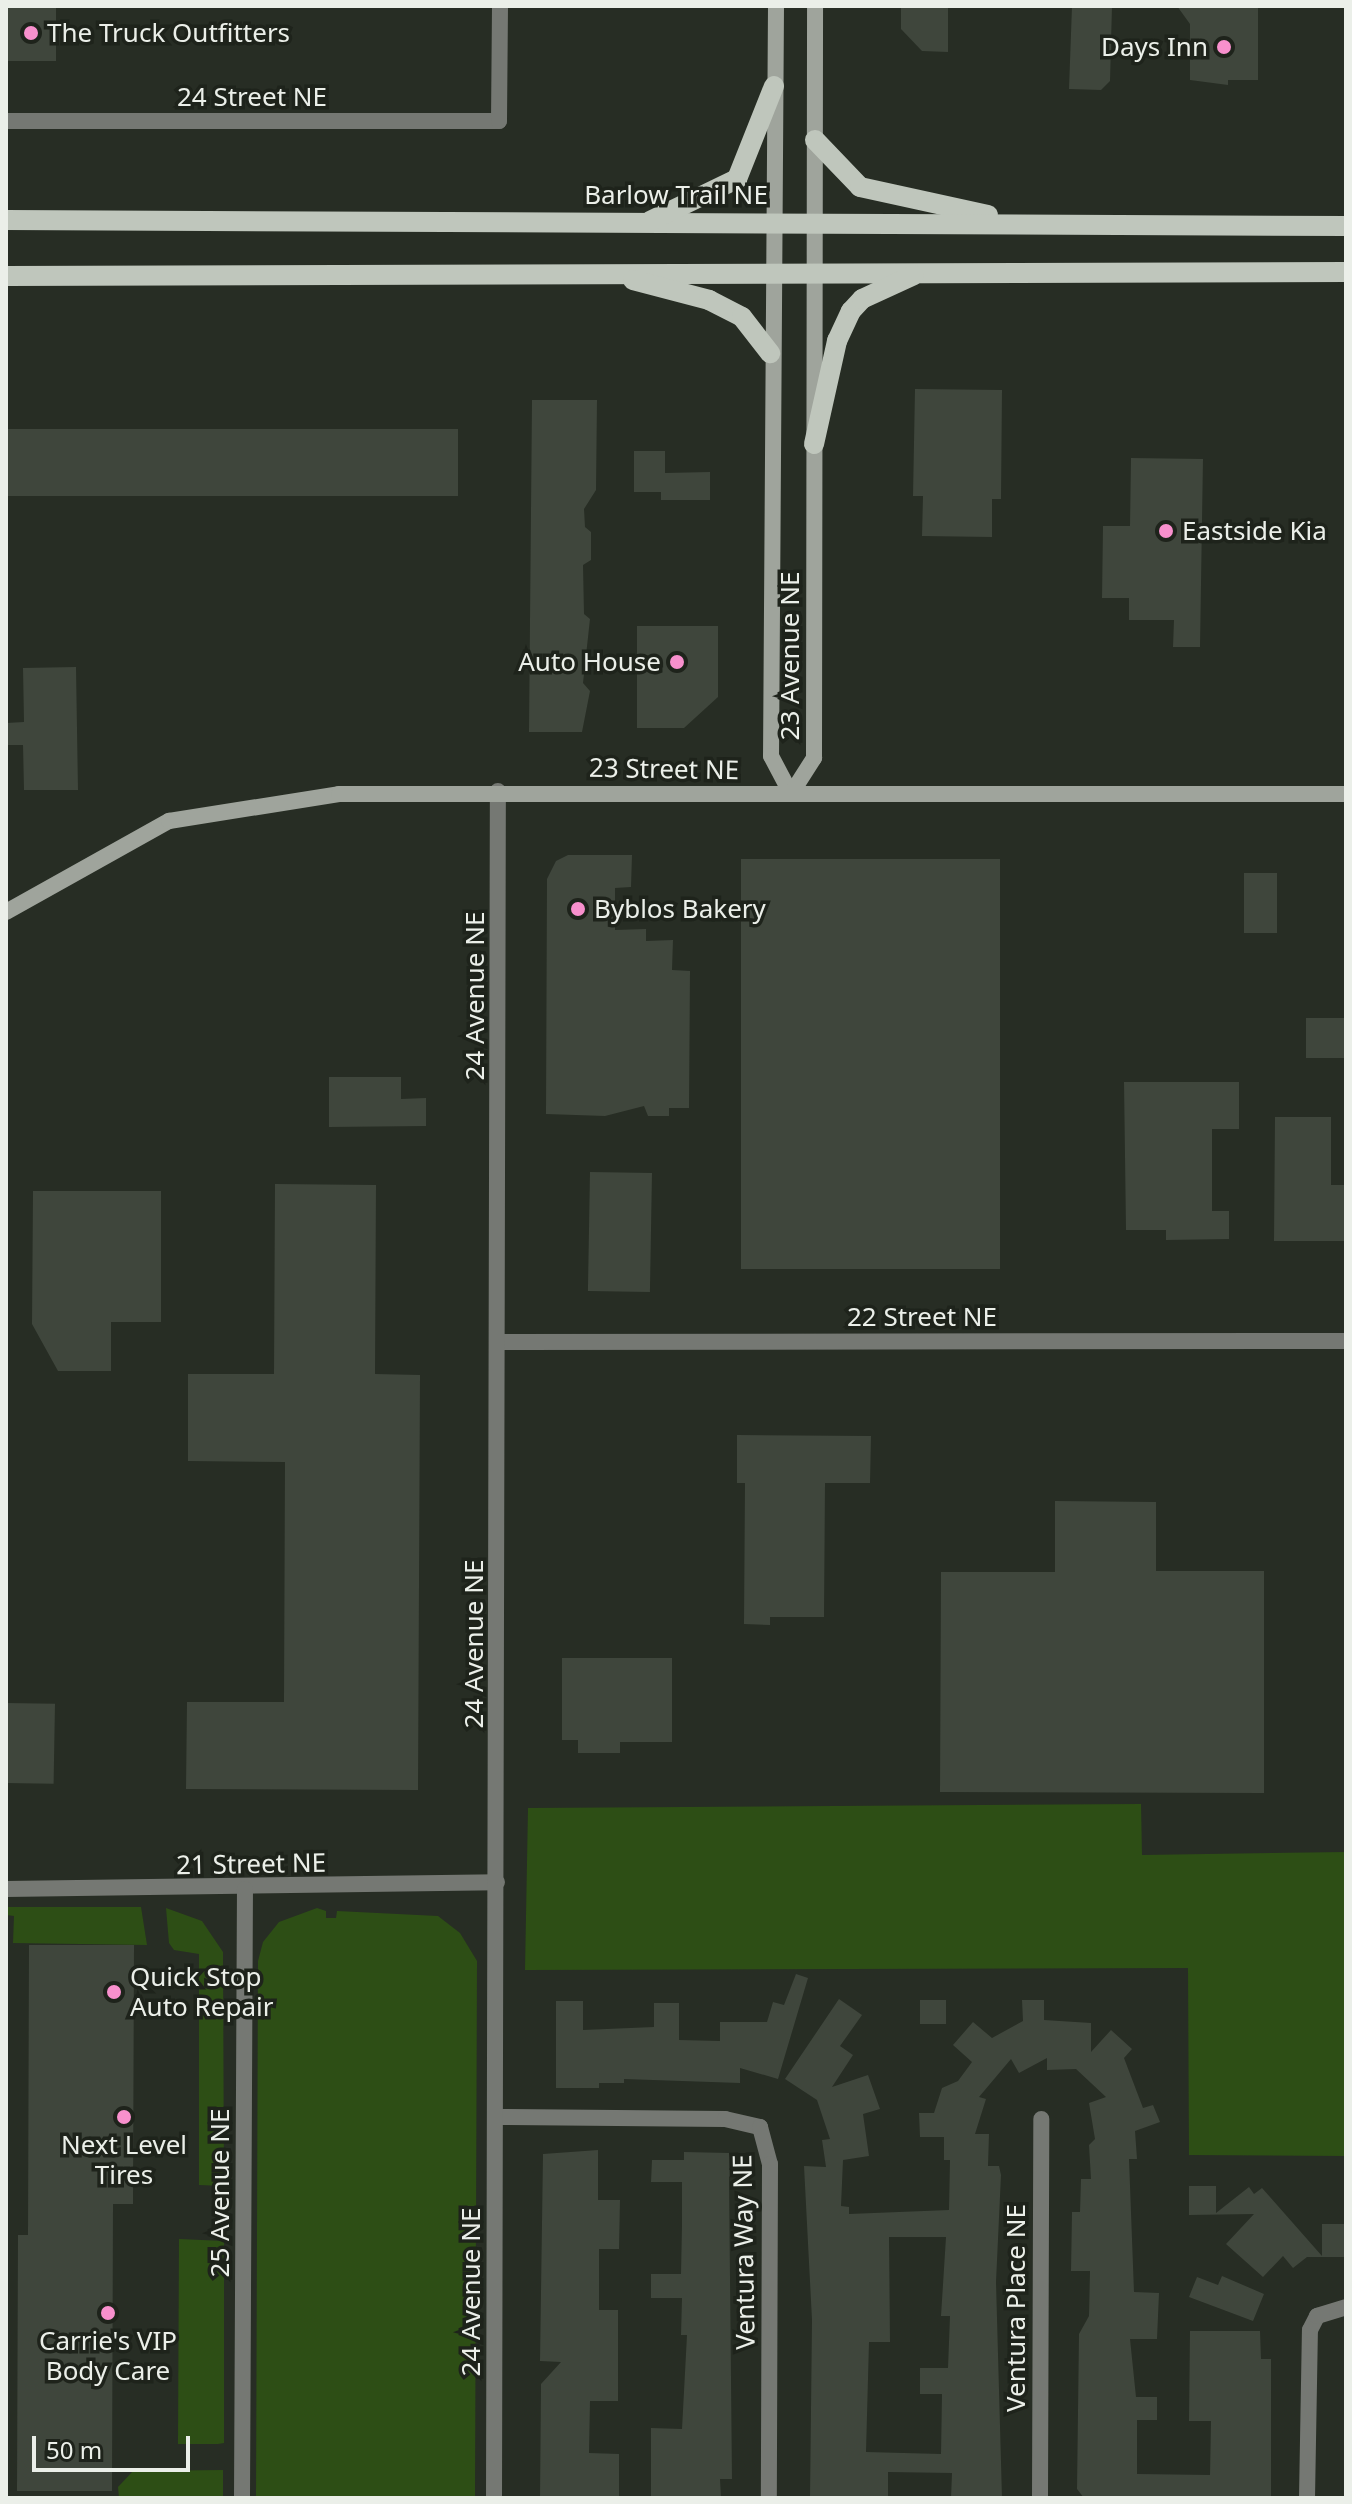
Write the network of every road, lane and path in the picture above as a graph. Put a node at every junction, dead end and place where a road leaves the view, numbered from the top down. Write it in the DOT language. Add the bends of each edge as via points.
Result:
graph roads {
  1 [pos="500,6"];
  2 [pos="776,6"];
  3 [pos="815,6"];
  4 [pos="774,86"];
  5 [pos="6,121"];
  6 [pos="815,140"];
  7 [pos="6,220"];
  8 [pos="650,221"];
  9 [pos="772,221"];
  10 [pos="813,221"];
  11 [pos="1047,226"];
  12 [pos="1346,226"];
  13 [pos="772,272"];
  14 [pos="812,272"];
  15 [pos="921,272"];
  16 [pos="1346,272"];
  17 [pos="606,273"];
  18 [pos="6,276"];
  19 [pos="770,353"];
  20 [pos="814,444"];
  21 [pos="498,791"];
  22 [pos="791,794"];
  23 [pos="1346,794"];
  24 [pos="6,912"];
  25 [pos="1346,1341"];
  26 [pos="499,1342"];
  27 [pos="497,1882"];
  28 [pos="6,1889"];
  29 [pos="245,1889"];
  30 [pos="496,2117"];
  31 [pos="1041,2119"];
  32 [pos="1346,2307"];
  33 [pos="242,2498"];
  34 [pos="494,2498"];
  35 [pos="769,2498"];
  36 [pos="1040,2498"];
  37 [pos="1307,2498"];
  1 -- 5 [label="street, 24 Street NE" via="499,121"];
  2 -- 4 [label="street, 23 Avenue NE"];
  3 -- 6 [label="street, 23 Avenue NE"];
  4 -- 8 [label="main road" via="737,179"];
  4 -- 9 [label="street, 23 Avenue NE"];
  6 -- 10 [label="street, 23 Avenue NE"];
  6 -- 11 [label="main road" via="848,178 880,195"];
  7 -- 8 [label="main road, Barlow Trail NE"];
  8 -- 9 [label="main road, Barlow Trail NE"];
  9 -- 10 [label="main road, Barlow Trail NE"];
  9 -- 13 [label="street, 23 Avenue NE"];
  10 -- 11 [label="main road, Barlow Trail NE"];
  10 -- 14 [label="street, 23 Avenue NE"];
  11 -- 12 [label="main road, Barlow Trail NE"];
  13 -- 14 [label="main road"];
  13 -- 17 [label="main road"];
  13 -- 19 [label="street, 23 Avenue NE"];
  14 -- 15 [label="main road"];
  14 -- 20 [label="street, 23 Avenue NE"];
  15 -- 16 [label="main road"];
  15 -- 20 [label="main road" via="862,299 851,311 837,341"];
  17 -- 18 [label="main road"];
  17 -- 19 [label="main road" via="709,300 742,317"];
  19 -- 22 [label="street, 23 Avenue NE" via="771,756"];
  20 -- 22 [label="street, 23 Avenue NE" via="814,758"];
  21 -- 22 [label="street, 23 Street NE"];
  21 -- 24 [label="street, 23 Street NE" via="339,794 169,821"];
  21 -- 26 [label="street, 24 Avenue NE"];
  22 -- 23 [label="street, 23 Street NE"];
  25 -- 26 [label="street, 22 Street NE"];
  26 -- 27 [label="street, 24 Avenue NE"];
  27 -- 29 [label="street, 21 Street NE"];
  27 -- 30 [label="street, 24 Avenue NE"];
  28 -- 29 [label="street, 21 Street NE"];
  29 -- 33 [label="street, 25 Avenue NE"];
  30 -- 34 [label="street, 24 Avenue NE"];
  30 -- 35 [label="street, Ventura Way NE" via="725,2119 760,2127 770,2164"];
  31 -- 36 [label="street, Ventura Place NE"];
  32 -- 37 [label="street" via="1317,2316 1310,2330"];
}
